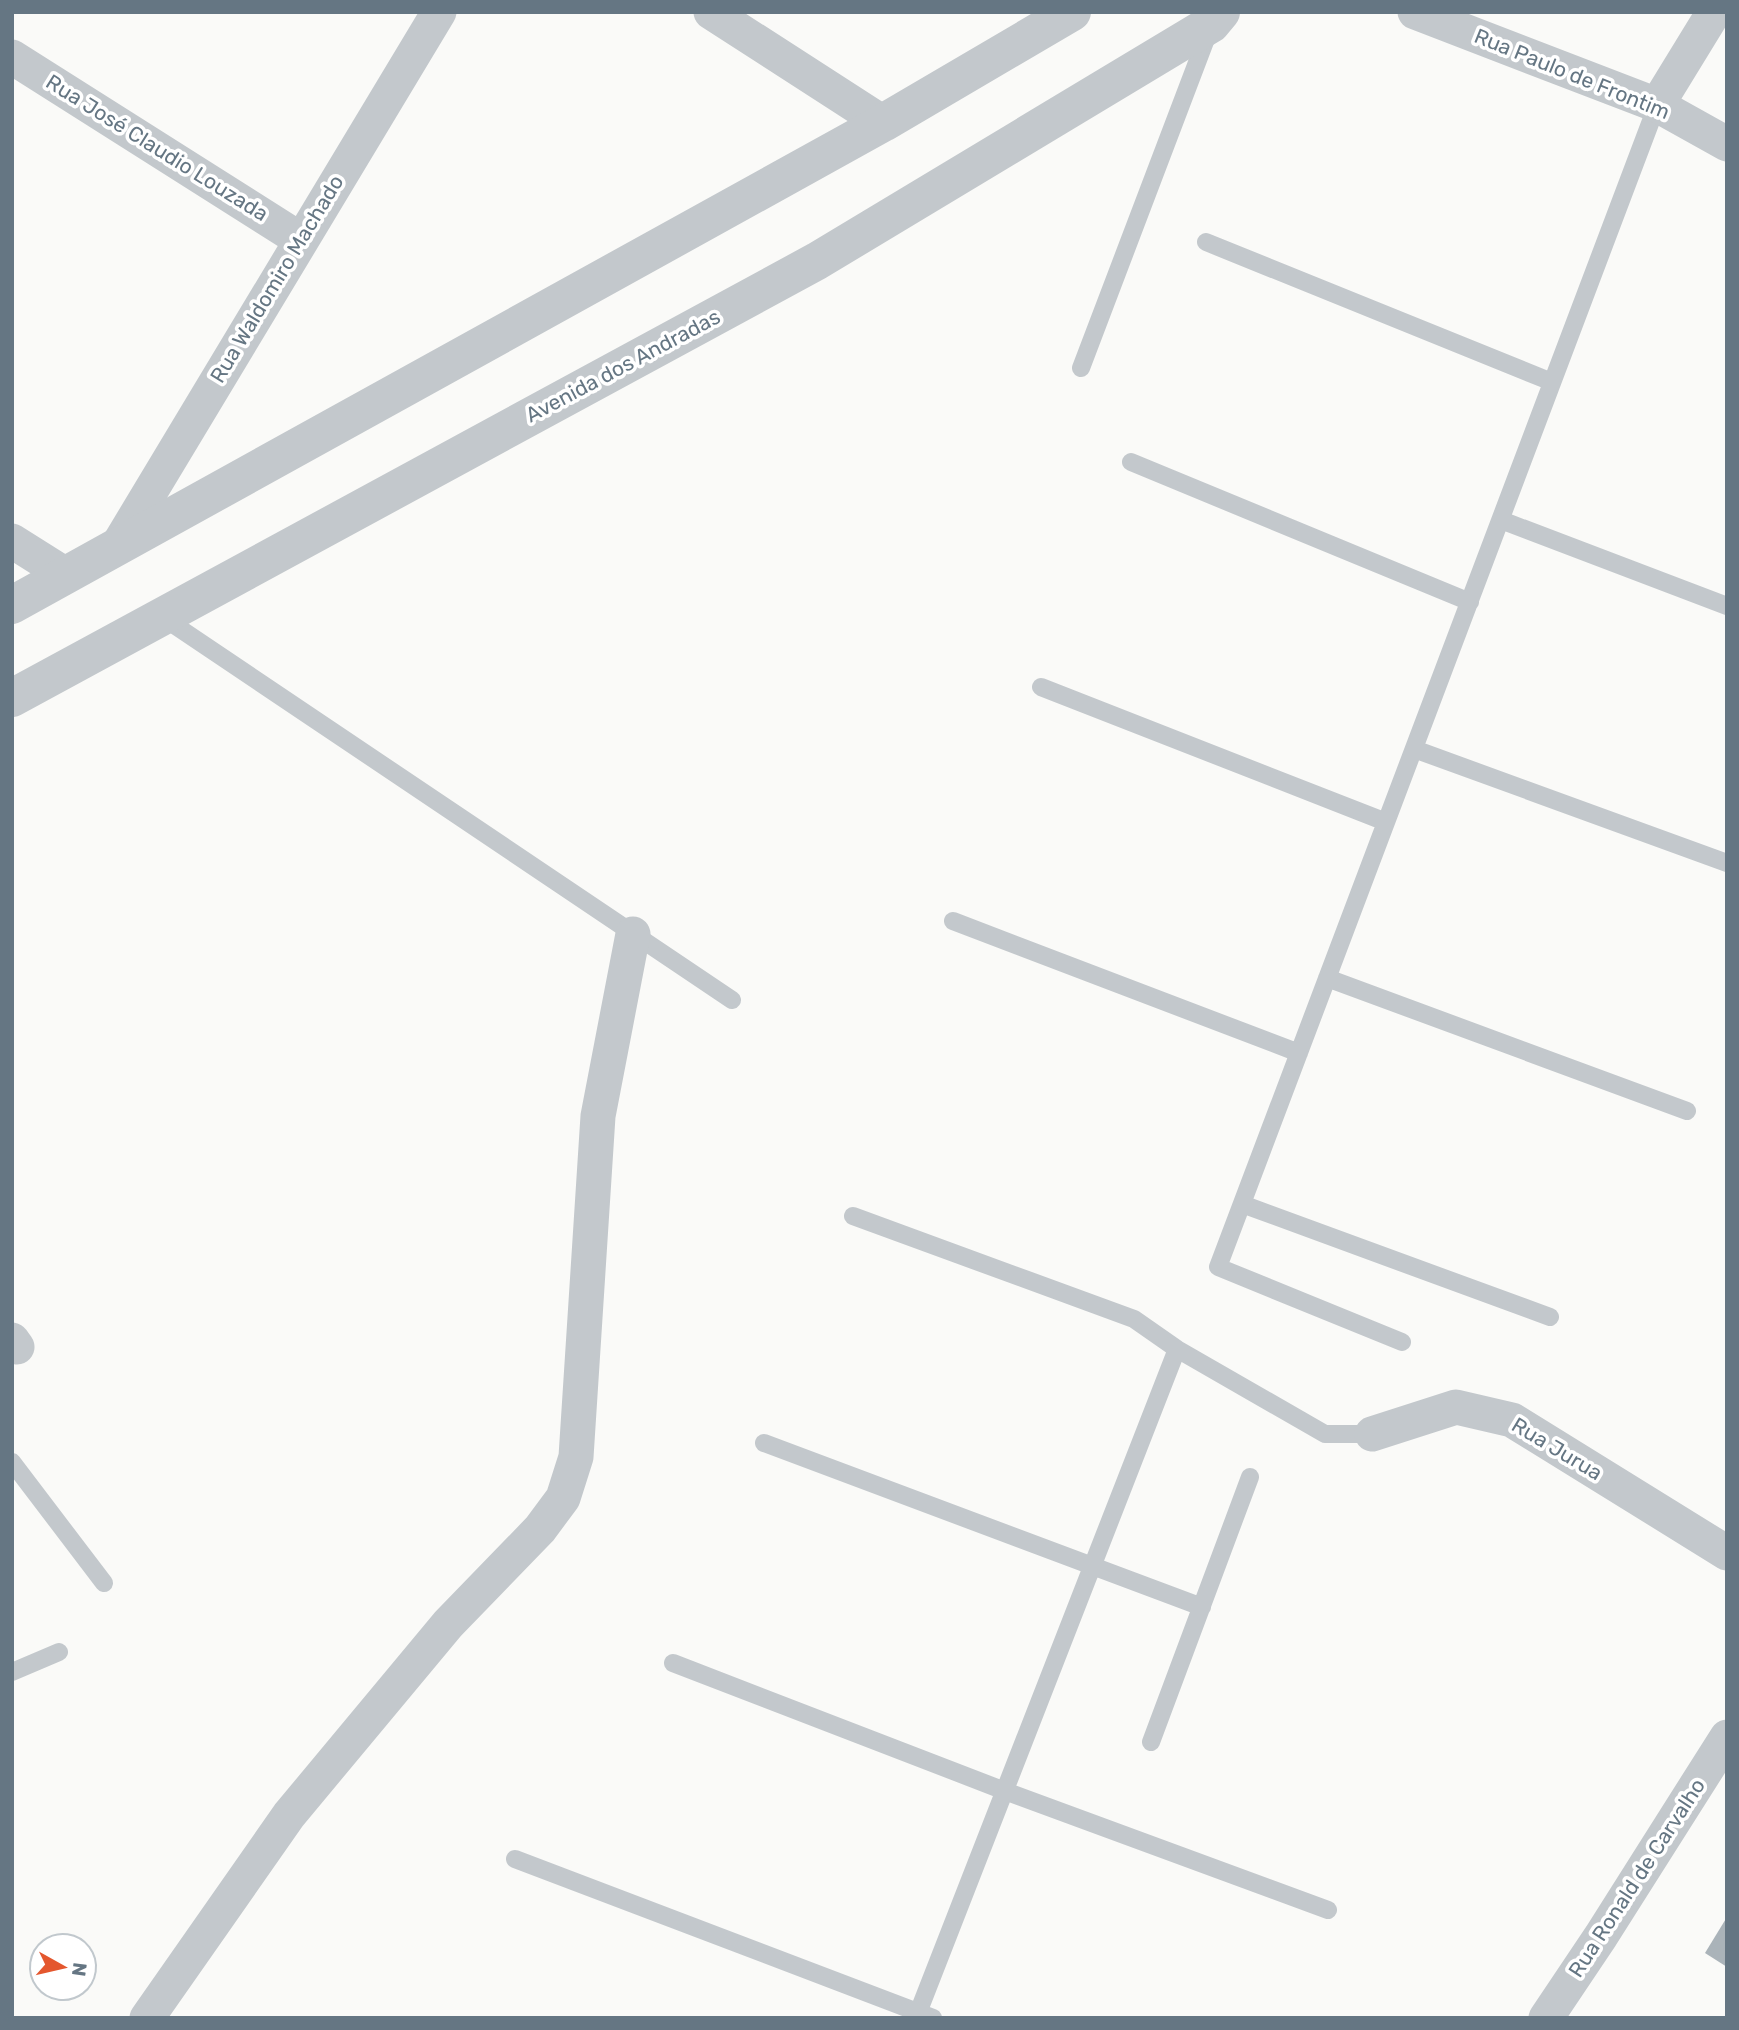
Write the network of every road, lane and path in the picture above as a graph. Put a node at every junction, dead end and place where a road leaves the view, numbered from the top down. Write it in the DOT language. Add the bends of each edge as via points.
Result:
graph roads {
  1 [pos="439,12"];
  2 [pos="711,12"];
  3 [pos="1072,12"];
  4 [pos="1415,12"];
  5 [pos="1714,12"];
  6 [pos="1216,18"];
  7 [pos="12,57"];
  8 [pos="1657,105"];
  9 [pos="883,123"];
  10 [pos="1727,144"];
  11 [pos="301,240"];
  12 [pos="1206,242"];
  13 [pos="1080,368"];
  14 [pos="1552,382"];
  15 [pos="1131,462"];
  16 [pos="1501,520"];
  17 [pos="12,541"];
  18 [pos="117,548"];
  19 [pos="66,575"];
  20 [pos="1470,601"];
  21 [pos="12,605"];
  22 [pos="1727,606"];
  23 [pos="161,616"];
  24 [pos="1041,687"];
  25 [pos="12,698"];
  26 [pos="1414,749"];
  27 [pos="1386,822"];
  28 [pos="1727,863"];
  29 [pos="953,921"];
  30 [pos="633,934"];
  31 [pos="1327,978"];
  32 [pos="733,1000"];
  33 [pos="1299,1054"];
  34 [pos="1687,1111"];
  35 [pos="1242,1204"];
  36 [pos="853,1216"];
  37 [pos="1550,1317"];
  38 [pos="1402,1342"];
  39 [pos="1177,1349"];
  40 [pos="1372,1434"];
  41 [pos="764,1443"];
  42 [pos="12,1462"];
  43 [pos="1250,1477"];
  44 [pos="1727,1553"];
  45 [pos="1092,1568"];
  46 [pos="104,1583"];
  47 [pos="1202,1607"];
  48 [pos="59,1653"];
  49 [pos="673,1663"];
  50 [pos="12,1672"];
  51 [pos="1727,1737"];
  52 [pos="1151,1742"];
  53 [pos="1005,1791"];
  54 [pos="515,1859"];
  55 [pos="1328,1910"];
  56 [pos="922,2016"];
  57 [pos="147,2018"];
  58 [pos="1546,2018"];
  1 -- 11 [label="street, Rua Waldomiro Machado"];
  2 -- 9 [label="street"];
  3 -- 9 [label="street"];
  4 -- 8 [label="street, Rua Paulo de Frontim"];
  5 -- 8 [label="street"];
  6 -- 13 [label="lane"];
  6 -- 23 [label="street, Avenida dos Andradas" via="817,261"];
  7 -- 11 [label="street, Rua José Claudio Louzada"];
  8 -- 10 [label="street, Rua Paulo de Frontim"];
  8 -- 14 [label="lane"];
  9 -- 18 [label="street"];
  11 -- 18 [label="street, Rua Waldomiro Machado"];
  12 -- 14 [label="lane"];
  14 -- 16 [label="lane"];
  15 -- 20 [label="lane"];
  16 -- 20 [label="lane"];
  16 -- 22 [label="lane"];
  17 -- 19 [label="street"];
  18 -- 19 [label="street"];
  19 -- 21 [label="street"];
  20 -- 26 [label="lane"];
  23 -- 25 [label="street, Avenida dos Andradas"];
  23 -- 30 [label="lane"];
  24 -- 27 [label="lane"];
  26 -- 27 [label="lane"];
  26 -- 28 [label="lane"];
  27 -- 31 [label="lane"];
  29 -- 33 [label="lane"];
  30 -- 32 [label="lane"];
  30 -- 57 [label="street" via="598,1116 576,1457 563,1498 540,1529 448,1624 289,1815"];
  31 -- 33 [label="lane"];
  31 -- 34 [label="lane"];
  33 -- 35 [label="lane"];
  35 -- 37 [label="lane"];
  35 -- 38 [label="lane" via="1218,1267"];
  36 -- 39 [label="lane" via="1134,1319"];
  39 -- 40 [label="lane" via="1325,1434"];
  39 -- 45 [label="lane"];
  40 -- 44 [label="street, Rua Jurua" via="1456,1407 1511,1420"];
  41 -- 45 [label="lane"];
  42 -- 46 [label="lane"];
  43 -- 47 [label="lane"];
  45 -- 47 [label="lane"];
  45 -- 53 [label="lane"];
  47 -- 52 [label="lane"];
  48 -- 50 [label="lane"];
  49 -- 53 [label="lane"];
  51 -- 58 [label="street, Rua Ronald de Carvalho"];
  53 -- 55 [label="lane"];
  53 -- 56 [label="lane"];
  54 -- 56 [label="lane"];
}
